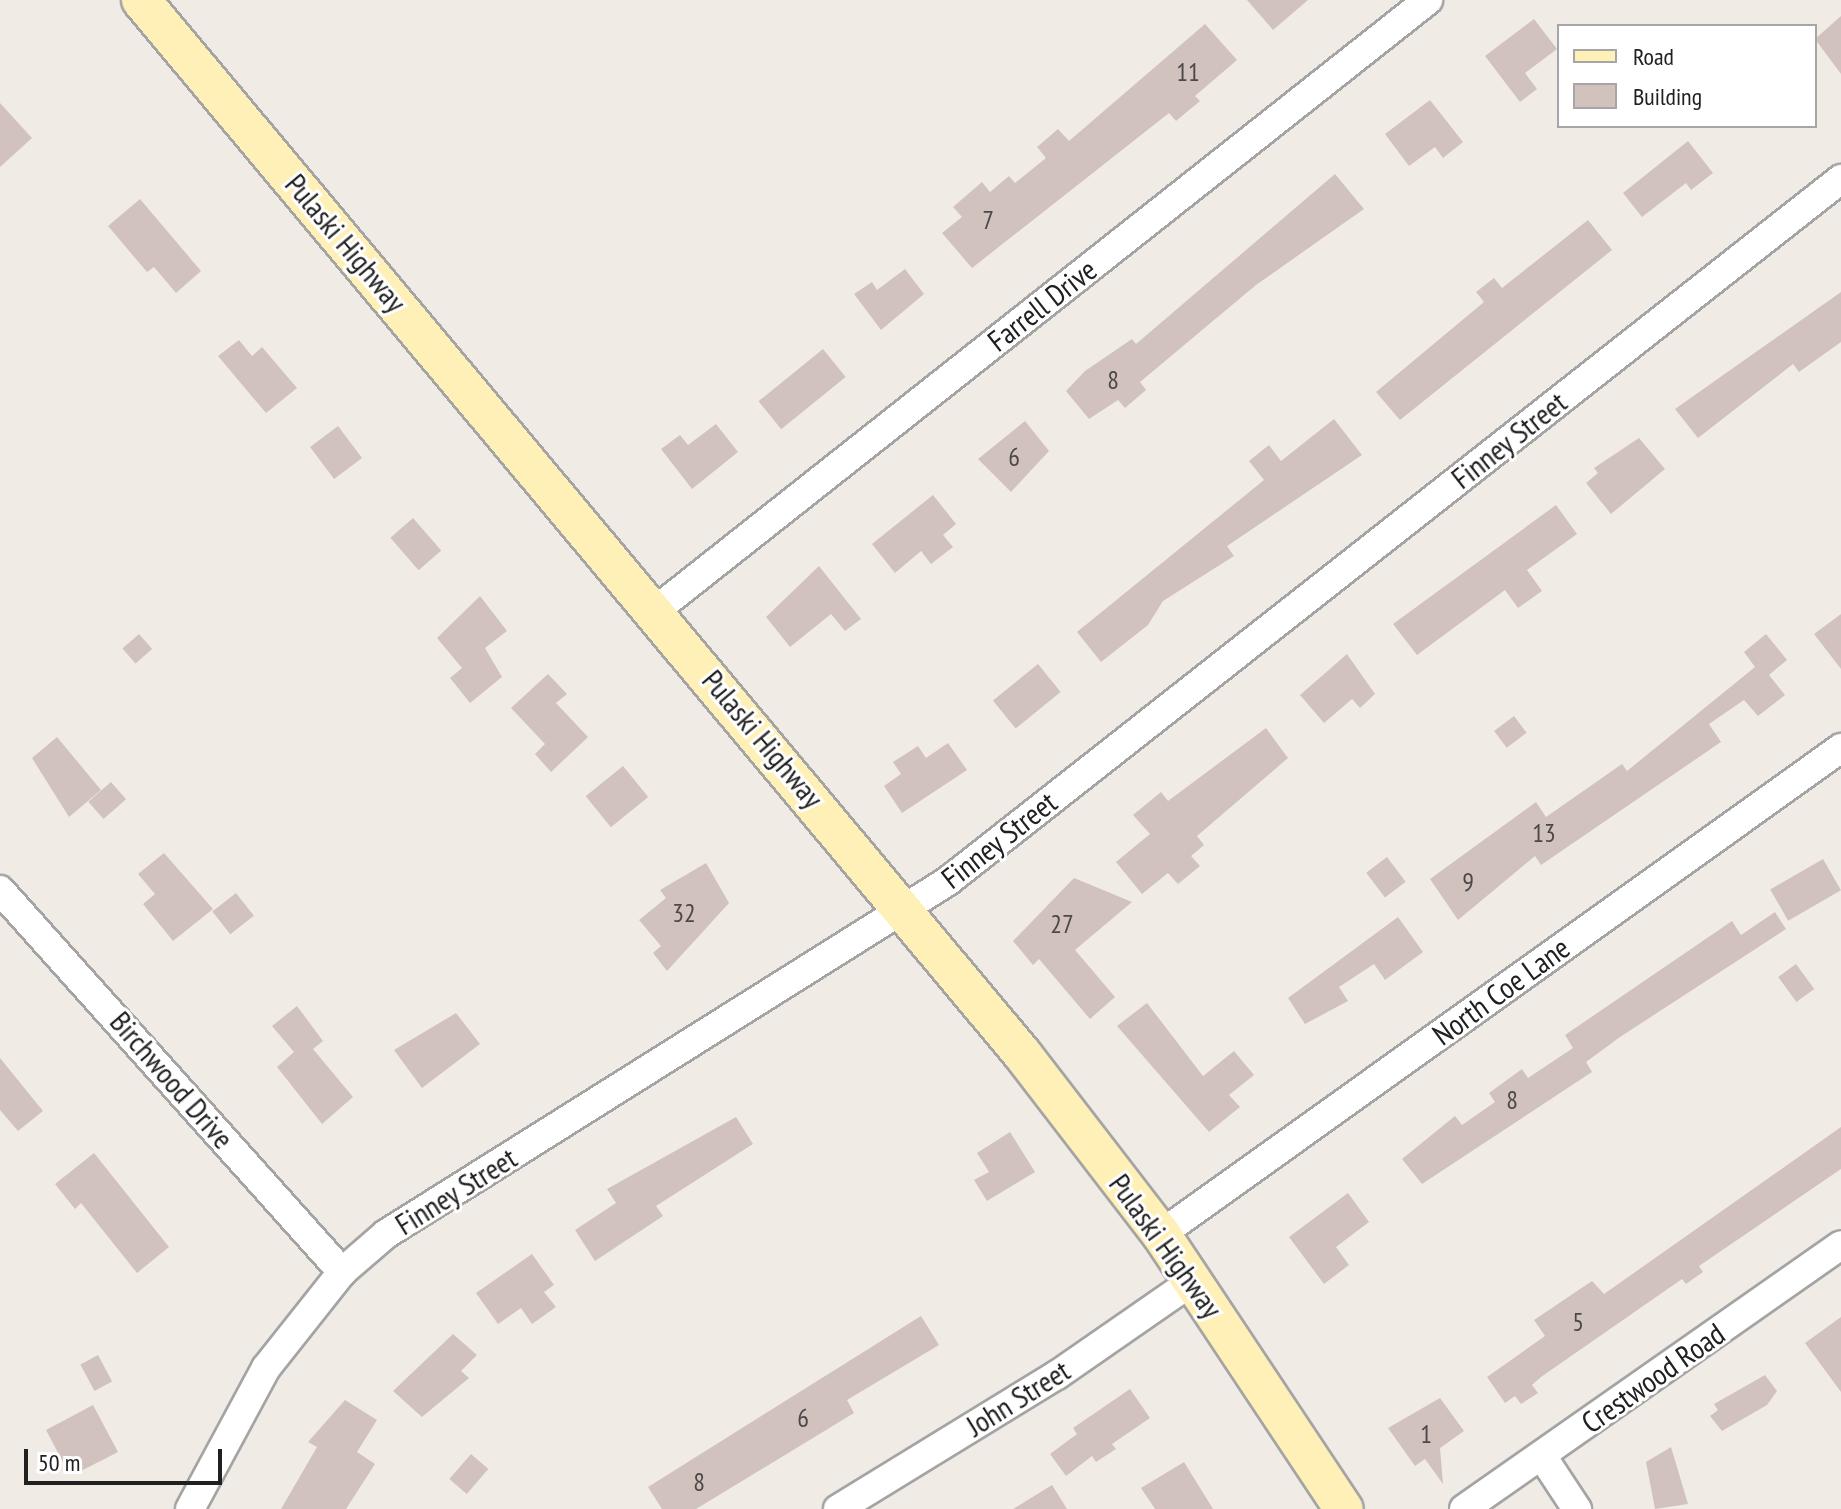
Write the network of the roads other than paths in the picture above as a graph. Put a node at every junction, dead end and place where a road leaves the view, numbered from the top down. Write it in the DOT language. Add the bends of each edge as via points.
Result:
graph roads {
  1 [pos="141,0"];
  2 [pos="1428,0"];
  3 [pos="1841,179"];
  4 [pos="656,610"];
  5 [pos="1841,748"];
  6 [pos="0,890"];
  7 [pos="906,911"];
  8 [pos="1161,1234"];
  9 [pos="1841,1245"];
  10 [pos="342,1272"];
  11 [pos="1193,1281"];
  12 [pos="1542,1456"];
  13 [pos="190,1509"];
  14 [pos="838,1509"];
  15 [pos="1344,1509"];
  16 [pos="1464,1509"];
  17 [pos="1577,1509"];
  1 -- 4 [label="main road, Pulaski Highway"];
  2 -- 4 [label="street, Farrell Drive"];
  3 -- 7 [label="street, Finney Street"];
  4 -- 7 [label="main road, Pulaski Highway"];
  5 -- 8 [label="street, North Coe Lane"];
  6 -- 10 [label="street, Birchwood Drive"];
  7 -- 8 [label="main road, Pulaski Highway"];
  7 -- 10 [label="street, Finney Street" via="386,1234"];
  8 -- 11 [label="main road, Pulaski Highway"];
  9 -- 12 [label="street, Crestwood Road"];
  10 -- 13 [label="street, Finney Street" via="266,1368"];
  11 -- 14 [label="street, John Street" via="1057,1375"];
  11 -- 15 [label="main road, Pulaski Highway"];
  12 -- 16 [label="street, Crestwood Road"];
  12 -- 17 [label="street"];
}
